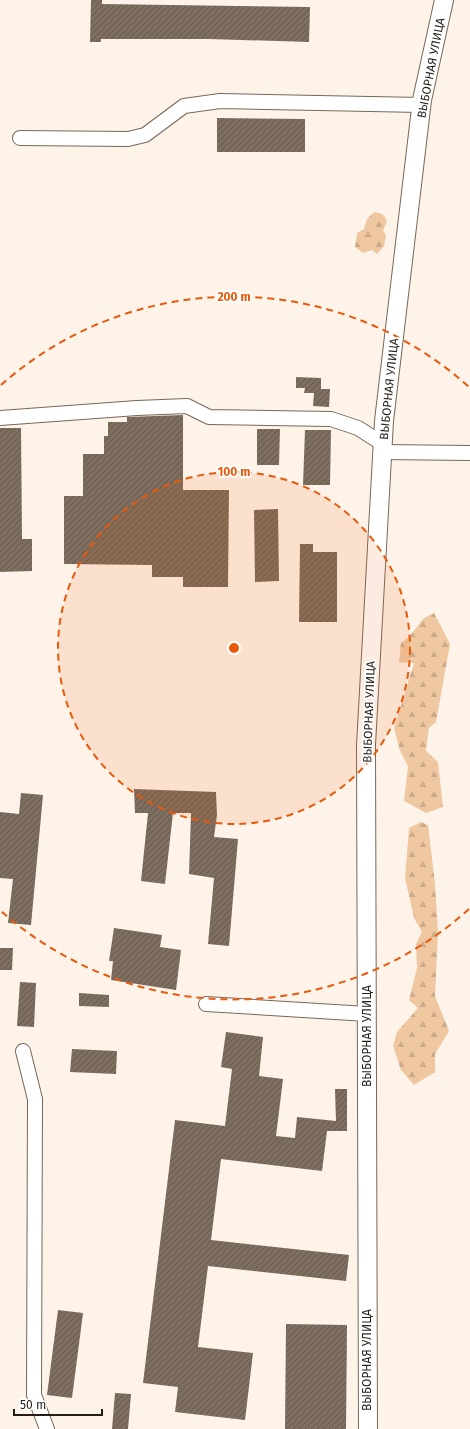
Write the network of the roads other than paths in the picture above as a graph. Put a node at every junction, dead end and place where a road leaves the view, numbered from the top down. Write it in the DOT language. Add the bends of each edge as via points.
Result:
graph roads {
  1 [pos="444,0"];
  2 [pos="422,105"];
  3 [pos="20,138"];
  4 [pos="0,418"];
  5 [pos="383,448"];
  6 [pos="470,453"];
  7 [pos="206,1004"];
  8 [pos="367,1014"];
  9 [pos="23,1051"];
  10 [pos="47,1429"];
  11 [pos="368,1429"];
  1 -- 2 [label="main road, ВЫБОРНАЯ УЛИЦА"];
  2 -- 3 [label="lane" via="220,102 184,106 145,134 128,139"];
  2 -- 5 [label="main road, ВЫБОРНАЯ УЛИЦА" via="384,421"];
  4 -- 5 [label="lane" via="187,406 209,417 331,419 358,428"];
  5 -- 6 [label="lane"];
  5 -- 8 [label="main road, ВЫБОРНАЯ УЛИЦА" via="366,745"];
  7 -- 8 [label="lane"];
  8 -- 11 [label="main road, ВЫБОРНАЯ УЛИЦА"];
  9 -- 10 [label="lane" via="35,1099 34,1395"];
}
